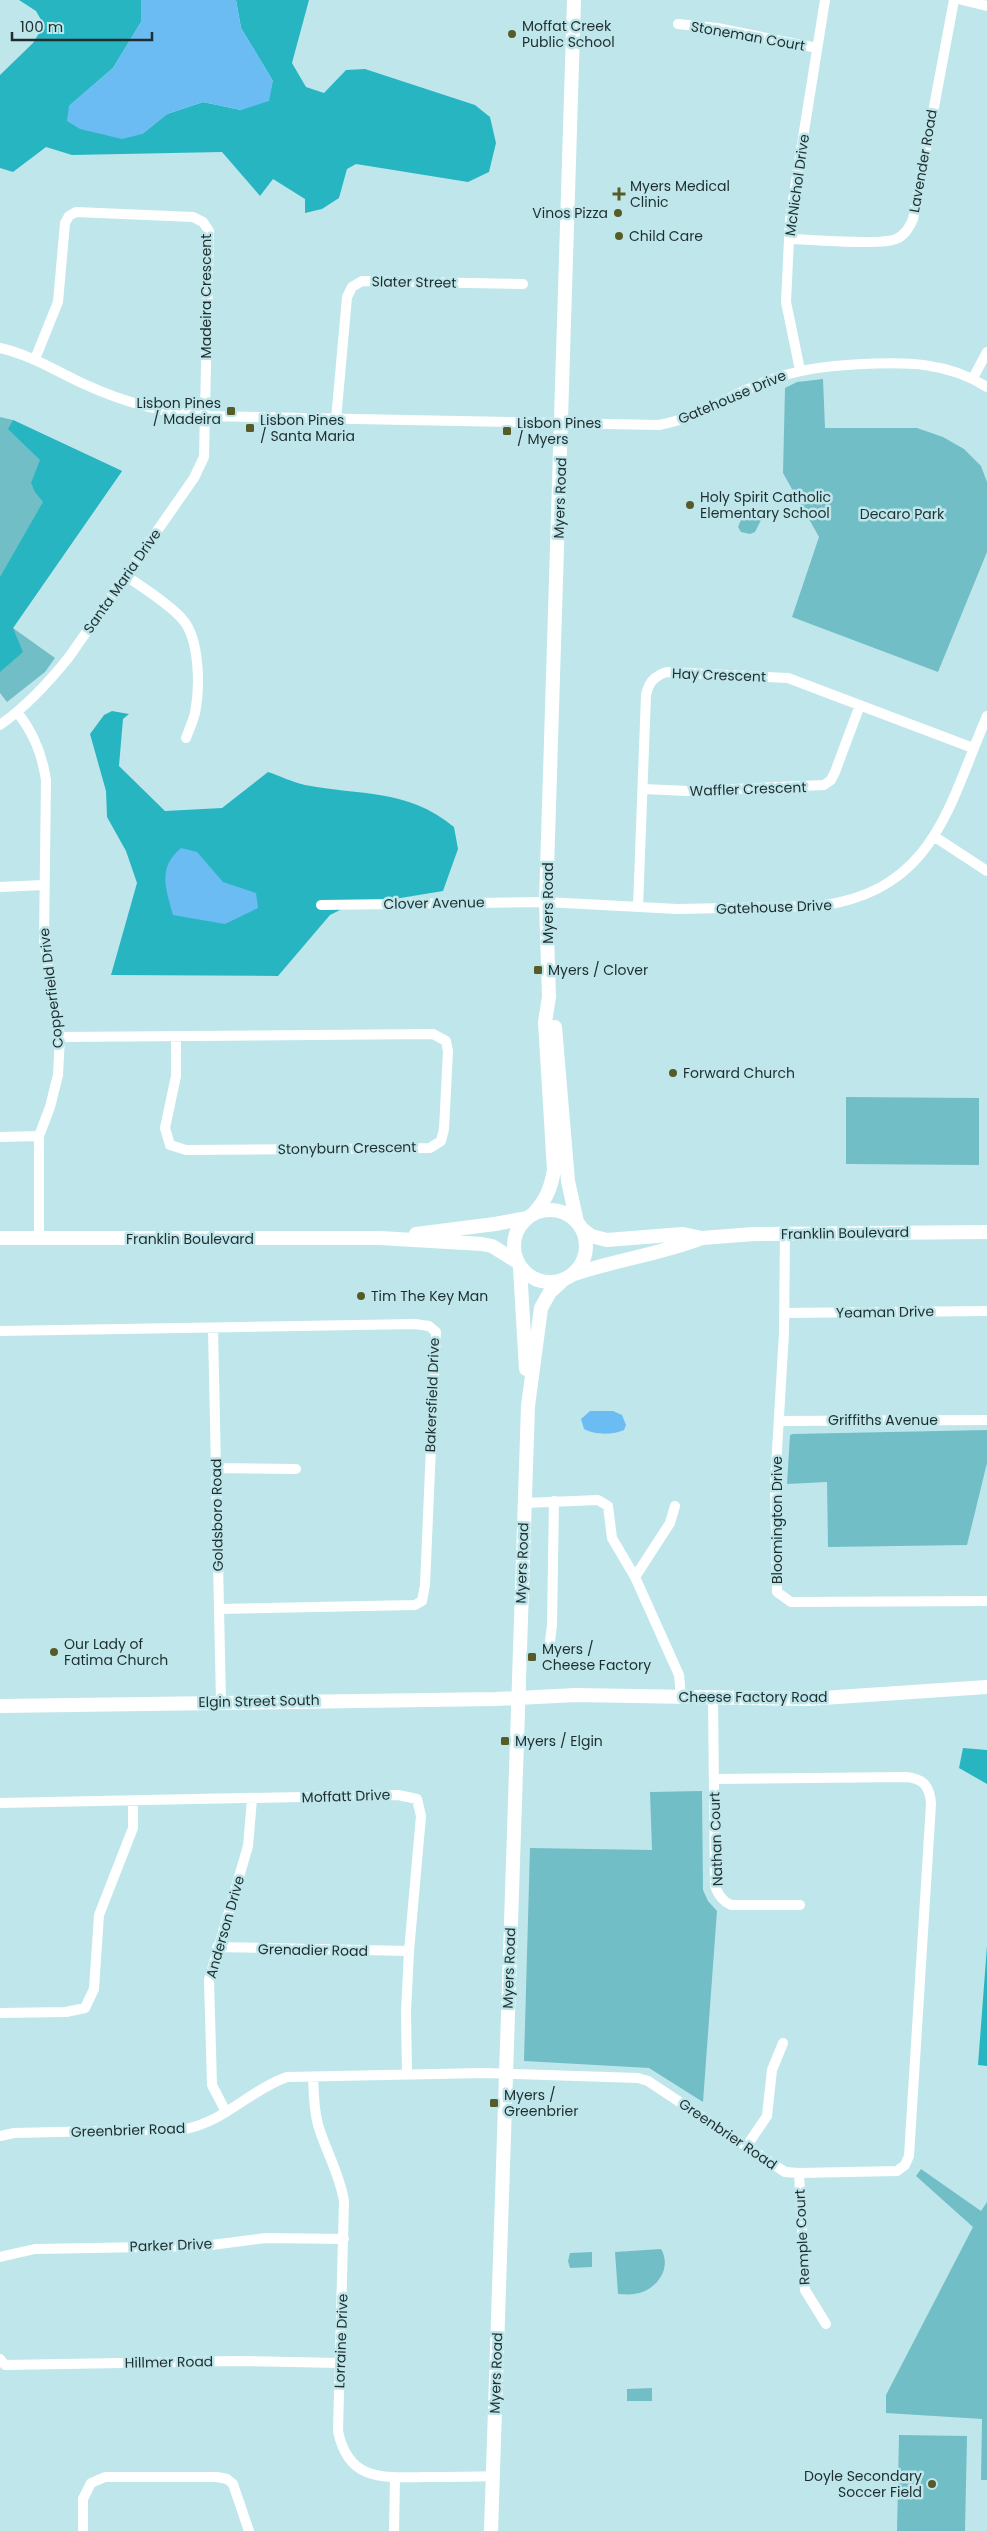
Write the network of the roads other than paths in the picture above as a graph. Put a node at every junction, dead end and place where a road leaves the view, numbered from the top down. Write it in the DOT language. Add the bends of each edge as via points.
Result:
graph roads {
  1 [pos="574,0"];
  2 [pos="825,0"];
  3 [pos="954,0"];
  4 [pos="962,0"];
  5 [pos="987,6"];
  6 [pos="678,24"];
  7 [pos="817,48"];
  8 [pos="789,239"];
  9 [pos="523,284"];
  10 [pos="0,348"];
  11 [pos="987,352"];
  12 [pos="35,359"];
  13 [pos="800,370"];
  14 [pos="974,378"];
  15 [pos="987,386"];
  16 [pos="205,416"];
  17 [pos="336,420"];
  18 [pos="563,424"];
  19 [pos="126,576"];
  20 [pos="860,705"];
  21 [pos="18,712"];
  22 [pos="987,716"];
  23 [pos="0,725"];
  24 [pos="186,738"];
  25 [pos="973,748"];
  26 [pos="643,789"];
  27 [pos="935,837"];
  28 [pos="987,871"];
  29 [pos="43,885"];
  30 [pos="0,887"];
  31 [pos="546,902"];
  32 [pos="321,905"];
  33 [pos="638,907"];
  34 [pos="549,997"];
  35 [pos="176,1036"];
  36 [pos="60,1037"];
  37 [pos="40,1136"];
  38 [pos="0,1137"];
  39 [pos="530,1216"];
  40 [pos="579,1225"];
  41 [pos="987,1232"];
  42 [pos="785,1234"];
  43 [pos="0,1238"];
  44 [pos="39,1238"];
  45 [pos="380,1238"];
  46 [pos="702,1238"];
  47 [pos="518,1264"];
  48 [pos="568,1277"];
  49 [pos="987,1311"];
  50 [pos="784,1313"];
  51 [pos="213,1329"];
  52 [pos="0,1331"];
  53 [pos="528,1406"];
  54 [pos="987,1420"];
  55 [pos="779,1421"];
  56 [pos="216,1468"];
  57 [pos="296,1470"];
  58 [pos="554,1501"];
  59 [pos="524,1503"];
  60 [pos="675,1506"];
  61 [pos="635,1578"];
  62 [pos="987,1601"];
  63 [pos="219,1609"];
  64 [pos="549,1650"];
  65 [pos="987,1687"];
  66 [pos="681,1696"];
  67 [pos="518,1698"];
  68 [pos="713,1698"];
  69 [pos="221,1702"];
  70 [pos="0,1706"];
  71 [pos="714,1779"];
  72 [pos="252,1799"];
  73 [pos="133,1801"];
  74 [pos="0,1803"];
  75 [pos="800,1905"];
  76 [pos="217,1947"];
  77 [pos="409,1951"];
  78 [pos="0,2013"];
  79 [pos="784,2043"];
  80 [pos="407,2073"];
  81 [pos="506,2073"];
  82 [pos="313,2077"];
  83 [pos="226,2112"];
  84 [pos="0,2136"];
  85 [pos="746,2147"];
  86 [pos="798,2173"];
  87 [pos="344,2239"];
  88 [pos="0,2258"];
  89 [pos="826,2324"];
  90 [pos="0,2359"];
  91 [pos="340,2363"];
  92 [pos="493,2476"];
  93 [pos="395,2478"];
  94 [pos="82,2531"];
  95 [pos="249,2531"];
  96 [pos="394,2531"];
  97 [pos="491,2531"];
  1 -- 18 [label="main road, Myers Road"];
  2 -- 7 [label="street, McNichol Drive"];
  3 -- 8 [label="street, Lavender Road" via="909,228 902,236 886,242"];
  4 -- 5 [label="street"];
  6 -- 7 [label="street, Stoneman Court" via="717,28"];
  7 -- 8 [label="street, McNichol Drive" via="792,200"];
  8 -- 13 [label="street, McNichol Drive" via="786,302"];
  9 -- 17 [label="street, Slater Street" via="362,281 352,287 347,298"];
  10 -- 12 [label="street, Gatehouse Drive"];
  11 -- 14 [label="street"];
  12 -- 16 [label="street, Gatehouse Drive" via="118,399 156,410"];
  12 -- 16 [label="street, Madeira Crescent" via="58,302 65,223 69,216 76,212 193,217 203,222 209,231"];
  13 -- 14 [label="street, Gatehouse Drive" via="916,362"];
  13 -- 18 [label="street, Gatehouse Drive" via="763,382 700,413 666,424"];
  14 -- 15 [label="street, Gatehouse Drive"];
  16 -- 17 [label="street, Gatehouse Drive"];
  16 -- 19 [label="street, Santa Maria Drive" via="204,457 194,478"];
  17 -- 18 [label="street, Gatehouse Drive"];
  18 -- 31 [label="main road, Myers Road"];
  19 -- 21 [label="street, Santa Maria Drive" via="57,672"];
  19 -- 24 [label="street" via="182,619 196,645 195,712"];
  20 -- 25 [label="street, Hay Crescent"];
  20 -- 26 [label="street, Waffler Crescent" via="835,772 824,785 688,792"];
  20 -- 26 [label="street, Hay Crescent" via="780,677 660,674 650,683 646,695"];
  21 -- 23 [label="street, Santa Maria Drive"];
  21 -- 29 [label="street, Copperfield Drive" via="36,740 46,780"];
  22 -- 25 [label="street, Gatehouse Drive"];
  25 -- 27 [label="street, Gatehouse Drive"];
  26 -- 33 [label="street, Hay Crescent"];
  27 -- 28 [label="street"];
  27 -- 33 [label="street, Gatehouse Drive" via="903,874 883,888 842,904 706,909"];
  29 -- 30 [label="street"];
  29 -- 36 [label="street, Copperfield Drive" via="44,941"];
  31 -- 32 [label="street, Clover Avenue"];
  31 -- 33 [label="street, Gatehouse Drive"];
  31 -- 34 [label="main road, Myers Road"];
  34 -- 39 [label="main road, Myers Road" via="546,1022 554,1170 544,1202"];
  34 -- 40 [label="main road, Myers Road" via="554,1021 568,1181"];
  35 -- 35 [label="street, Stonyburn Crescent" via="176,1076 165,1128 170,1144 186,1150 430,1148 440,1141 444,1130 448,1051 446,1041 433,1034"];
  35 -- 36 [label="street, Stonyburn Crescent"];
  36 -- 37 [label="street, Copperfield Drive" via="58,1076"];
  37 -- 38 [label="street"];
  37 -- 44 [label="street, Copperfield Drive"];
  39 -- 40 [label="main road" via="557,1210"];
  39 -- 45 [label="main road, Franklin Boulevard" via="495,1224"];
  39 -- 47 [label="main road" via="514,1238 513,1250"];
  40 -- 46 [label="main road, Franklin Boulevard" via="602,1240 683,1234"];
  40 -- 48 [label="main road" via="586,1240 586,1253 581,1264"];
  41 -- 42 [label="main road, Franklin Boulevard"];
  42 -- 46 [label="main road, Franklin Boulevard"];
  42 -- 50 [label="street, Bloomington Drive"];
  43 -- 44 [label="main road, Franklin Boulevard"];
  44 -- 45 [label="main road, Franklin Boulevard"];
  45 -- 47 [label="main road, Franklin Boulevard" via="482,1244 492,1246"];
  46 -- 48 [label="main road, Franklin Boulevard"];
  47 -- 48 [label="main road" via="526,1275 544,1282"];
  47 -- 53 [label="main road, Myers Road"];
  48 -- 53 [label="main road, Myers Road" via="550,1292 541,1308"];
  49 -- 50 [label="street, Yeaman Drive"];
  50 -- 55 [label="street, Bloomington Drive"];
  51 -- 52 [label="street, Bakersfield Drive"];
  51 -- 56 [label="street, Goldsboro Road"];
  51 -- 63 [label="street, Bakersfield Drive" via="415,1324 429,1326 436,1332 422,1601 415,1605"];
  53 -- 59 [label="main road, Myers Road"];
  54 -- 55 [label="street, Griffiths Avenue"];
  55 -- 62 [label="street, Bloomington Drive" via="775,1483 775,1587 780,1596 791,1602"];
  56 -- 57 [label="street"];
  56 -- 63 [label="street, Goldsboro Road"];
  58 -- 59 [label="street"];
  58 -- 61 [label="street" via="598,1500 608,1506 612,1538"];
  58 -- 64 [label="street"];
  59 -- 67 [label="main road, Myers Road"];
  60 -- 61 [label="street" via="670,1523"];
  61 -- 66 [label="street" via="679,1674"];
  63 -- 69 [label="street, Goldsboro Road"];
  65 -- 68 [label="main road, Cheese Factory Road" via="808,1699"];
  66 -- 67 [label="main road, Cheese Factory Road"];
  66 -- 68 [label="main road, Cheese Factory Road"];
  67 -- 69 [label="main road, Elgin Street South"];
  67 -- 81 [label="main road, Myers Road"];
  68 -- 71 [label="street, Nathan Court"];
  69 -- 70 [label="main road, Elgin Street South"];
  71 -- 75 [label="street, Nathan Court" via="717,1893 731,1905"];
  71 -- 86 [label="street, Greenbrier Road" via="912,1777 924,1782 930,1794 908,2161 892,2172"];
  72 -- 73 [label="street, Moffatt Drive"];
  72 -- 76 [label="street, Anderson Drive" via="248,1846"];
  72 -- 77 [label="street, Moffatt Drive" via="398,1795 417,1798 421,1816"];
  73 -- 74 [label="street, Moffatt Drive"];
  73 -- 78 [label="street" via="133,1828 99,1915 94,1989 85,2008 66,2012"];
  76 -- 77 [label="street, Grenadier Road"];
  76 -- 83 [label="street, Anderson Drive" via="209,1980 210,2074 217,2098"];
  77 -- 80 [label="street, Moffatt Drive"];
  79 -- 85 [label="street" via="772,2070 767,2116"];
  80 -- 81 [label="street, Greenbrier Road"];
  80 -- 82 [label="street, Greenbrier Road"];
  81 -- 85 [label="street, Greenbrier Road" via="643,2079"];
  81 -- 92 [label="main road, Myers Road"];
  82 -- 83 [label="street, Greenbrier Road" via="287,2077 272,2082"];
  82 -- 87 [label="street, Lorraine Drive" via="319,2131 341,2185"];
  83 -- 84 [label="street, Greenbrier Road" via="211,2122 185,2130 14,2133"];
  85 -- 86 [label="street, Greenbrier Road" via="778,2168"];
  86 -- 89 [label="street, Remple Court" via="805,2290"];
  87 -- 88 [label="street, Parker Drive" via="266,2238 204,2246 35,2249"];
  87 -- 91 [label="street, Lorraine Drive"];
  90 -- 91 [label="street, Hillmer Road" via="6,2365 237,2361"];
  91 -- 93 [label="street, Lorraine Drive" via="338,2431 341,2447 355,2466 376,2476"];
  92 -- 93 [label="street, Lorraine Drive"];
  92 -- 97 [label="main road, Myers Road"];
  93 -- 96 [label="street"];
  94 -- 95 [label="street" via="82,2499 91,2482 105,2478 218,2477 233,2484"];
}
